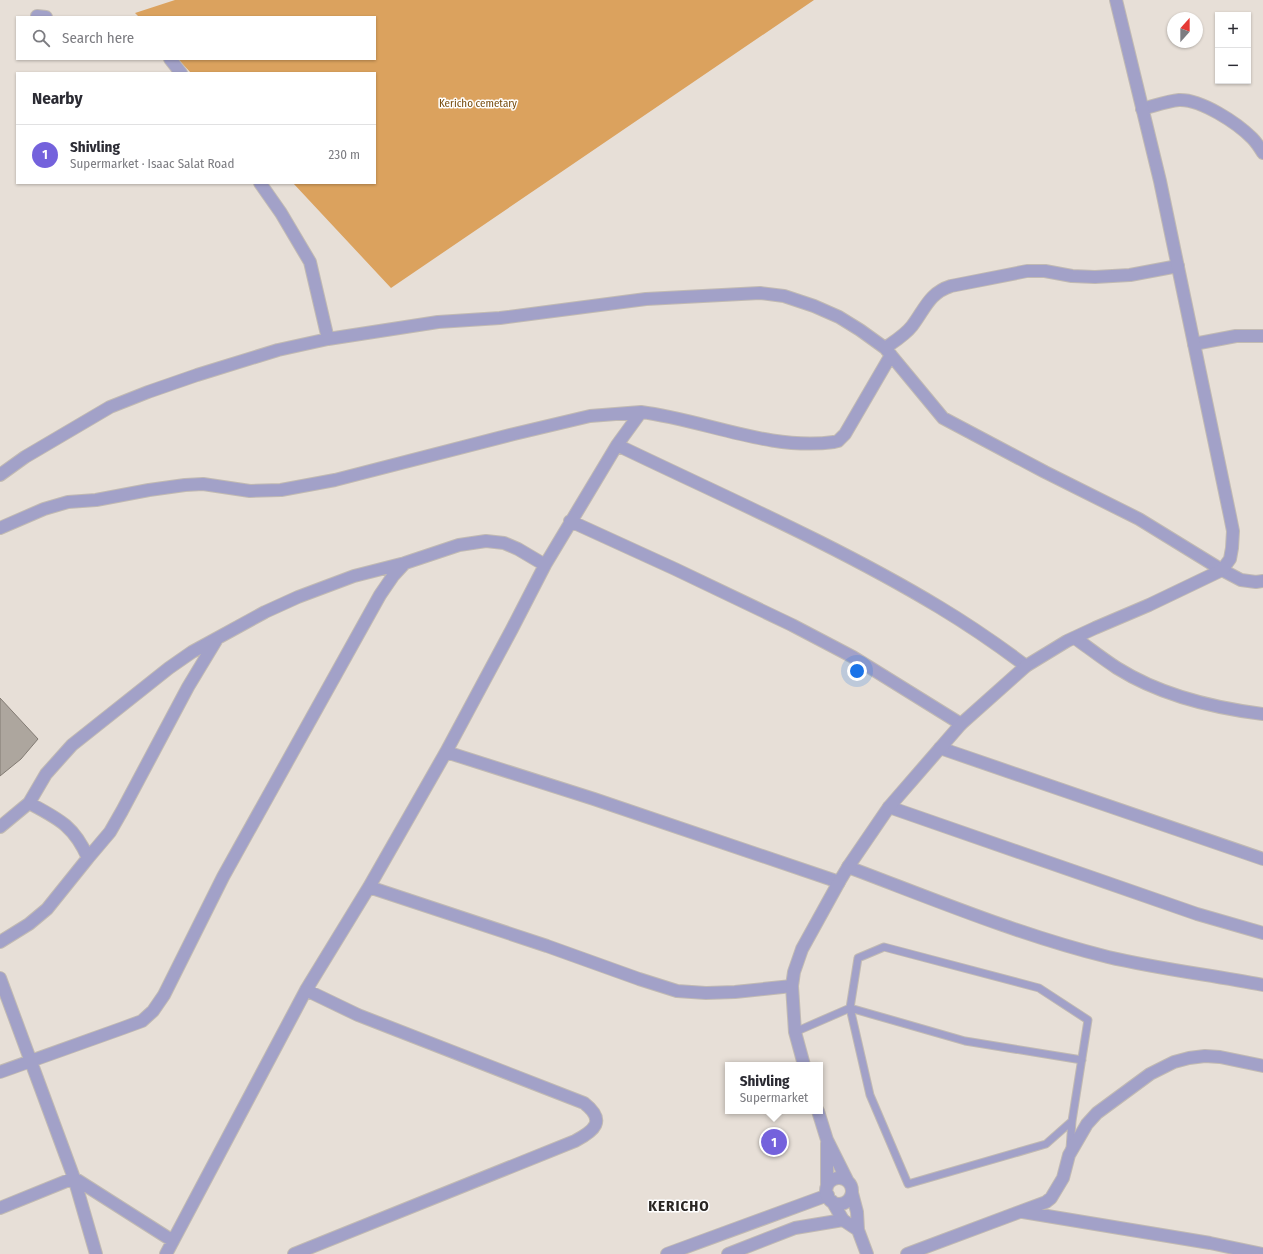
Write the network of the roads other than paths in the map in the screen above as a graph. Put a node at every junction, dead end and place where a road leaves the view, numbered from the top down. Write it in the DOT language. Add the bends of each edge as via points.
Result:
graph roads {
  1 [pos="1116,0"];
  2 [pos="171,60"];
  3 [pos="180,72"];
  4 [pos="1142,109"];
  5 [pos="1263,153"];
  6 [pos="261,184"];
  7 [pos="1178,266"];
  8 [pos="1263,336"];
  9 [pos="328,339"];
  10 [pos="1194,344"];
  11 [pos="888,351"];
  12 [pos="641,412"];
  13 [pos="617,445"];
  14 [pos="0,475"];
  15 [pos="570,521"];
  16 [pos="0,528"];
  17 [pos="405,562"];
  18 [pos="545,565"];
  19 [pos="1222,570"];
  20 [pos="1263,581"];
  21 [pos="1075,638"];
  22 [pos="217,639"];
  23 [pos="1026,666"];
  24 [pos="1263,714"];
  25 [pos="961,724"];
  26 [pos="940,748"];
  27 [pos="446,752"];
  28 [pos="29,803"];
  29 [pos="889,807"];
  30 [pos="0,827"];
  31 [pos="88,858"];
  32 [pos="1263,859"];
  33 [pos="848,867"];
  34 [pos="839,882"];
  35 [pos="369,887"];
  36 [pos="1263,933"];
  37 [pos="0,942"];
  38 [pos="0,978"];
  39 [pos="1263,985"];
  40 [pos="792,986"];
  41 [pos="306,990"];
  42 [pos="850,1008"];
  43 [pos="796,1032"];
  44 [pos="1082,1060"];
  45 [pos="31,1061"];
  46 [pos="803,1062"];
  47 [pos="1263,1066"];
  48 [pos="0,1072"];
  49 [pos="819,1114"];
  50 [pos="1072,1121"];
  51 [pos="827,1140"];
  52 [pos="1069,1155"];
  53 [pos="74,1178"];
  54 [pos="847,1180"];
  55 [pos="852,1193"];
  56 [pos="829,1194"];
  57 [pos="0,1208"];
  58 [pos="1022,1212"];
  59 [pos="843,1220"];
  60 [pos="858,1230"];
  61 [pos="172,1241"];
  62 [pos="96,1254"];
  63 [pos="166,1254"];
  64 [pos="294,1254"];
  65 [pos="668,1254"];
  66 [pos="728,1254"];
  67 [pos="868,1254"];
  68 [pos="907,1254"];
  69 [pos="1262,1254"];
  1 -- 4 [label="street"];
  2 -- 3 [label="street"];
  4 -- 5 [label="street" via="1180,100 1203,106 1230,119 1253,139"];
  4 -- 7 [label="street"];
  6 -- 9 [label="street" via="310,262"];
  7 -- 10 [label="street"];
  7 -- 11 [label="street" via="1130,275 1095,277 1027,271 943,288 928,302 912,327"];
  8 -- 10 [label="street" via="1236,336"];
  9 -- 11 [label="street" via="438,322 500,318 646,299 760,293 784,296 839,317"];
  9 -- 14 [label="street" via="241,360 110,407 25,457"];
  10 -- 19 [label="street" via="1233,531 1230,559"];
  11 -- 12 [label="street" via="845,434 834,442 799,443 762,439 665,415"];
  11 -- 19 [label="street" via="944,418 1139,520"];
  12 -- 13 [label="street"];
  12 -- 16 [label="street" via="590,416 335,480 281,490 250,491 203,484 185,485 96,500 68,502 44,509"];
  13 -- 15 [label="street"];
  13 -- 23 [label="street" via="836,550 938,606"];
  15 -- 18 [label="street"];
  15 -- 25 [label="street" via="792,625 853,657"];
  17 -- 18 [label="street" via="459,545 486,541 504,543"];
  17 -- 22 [label="street" via="354,576 298,597 264,612"];
  17 -- 45 [label="street" via="380,595 153,1011 142,1021"];
  18 -- 27 [label="street"];
  19 -- 20 [label="street" via="1241,580"];
  19 -- 21 [label="street"];
  21 -- 23 [label="street"];
  21 -- 24 [label="street" via="1118,668 1167,693 1234,710"];
  22 -- 28 [label="street" via="192,652 170,668 72,745 46,774"];
  22 -- 31 [label="street" via="188,687 110,832"];
  23 -- 25 [label="street"];
  25 -- 26 [label="street"];
  26 -- 29 [label="street"];
  26 -- 32 [label="street"];
  27 -- 34 [label="street"];
  27 -- 35 [label="street"];
  28 -- 30 [label="street"];
  28 -- 31 [label="street" via="54,816 73,831"];
  29 -- 33 [label="street"];
  29 -- 36 [label="street" via="1197,914"];
  31 -- 37 [label="street" via="47,909"];
  33 -- 34 [label="street"];
  33 -- 39 [label="street" via="1049,941 1140,964"];
  34 -- 40 [label="street" via="802,949"];
  35 -- 40 [label="street" via="677,991 735,992"];
  35 -- 41 [label="street"];
  38 -- 45 [label="street"];
  40 -- 43 [label="street"];
  41 -- 61 [label="street"];
  41 -- 64 [label="street" via="358,1015 584,1103 591,1108 596,1123 589,1134 575,1141"];
  42 -- 43 [label="lane"];
  42 -- 44 [label="lane" via="965,1041"];
  42 -- 44 [label="lane" via="858,958 884,947 1039,988 1088,1020"];
  42 -- 50 [label="lane" via="870,1095 908,1184 1046,1144"];
  43 -- 46 [label="street"];
  44 -- 50 [label="lane"];
  45 -- 48 [label="street"];
  45 -- 53 [label="street"];
  47 -- 52 [label="street" via="1205,1056 1174,1062 1150,1074 1097,1113 1087,1124"];
  49 -- 51 [label="street"];
  50 -- 52 [label="lane"];
  51 -- 54 [label="street"];
  51 -- 56 [label="street"];
  52 -- 58 [label="street" via="1063,1178 1051,1198"];
  53 -- 57 [label="street"];
  53 -- 61 [label="street"];
  53 -- 62 [label="street"];
  54 -- 55 [label="street"];
  54 -- 56 [label="street" via="834,1179 829,1183"];
  55 -- 56 [label="street" via="847,1201 836,1203"];
  55 -- 60 [label="street"];
  56 -- 59 [label="street"];
  56 -- 65 [label="street"];
  58 -- 68 [label="street"];
  58 -- 69 [label="street"];
  59 -- 60 [label="street"];
  59 -- 66 [label="street" via="795,1228"];
  60 -- 67 [label="street"];
  61 -- 63 [label="street"];
}
